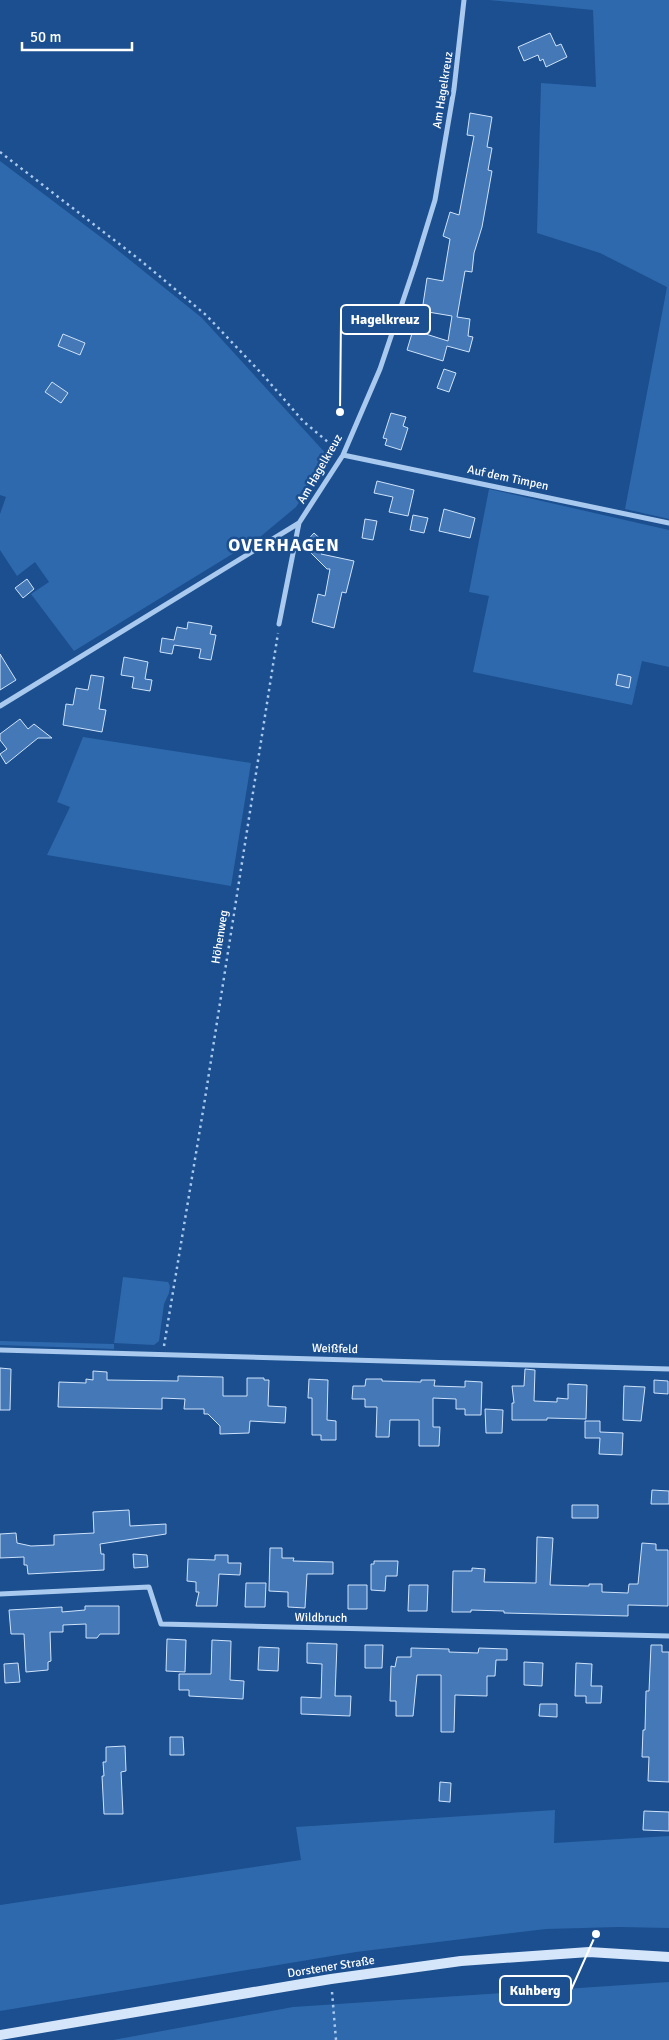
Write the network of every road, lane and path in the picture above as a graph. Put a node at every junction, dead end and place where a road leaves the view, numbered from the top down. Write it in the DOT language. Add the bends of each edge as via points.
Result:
graph roads {
  1 [pos="464,0"];
  2 [pos="0,152"];
  3 [pos="343,455"];
  4 [pos="299,523"];
  5 [pos="669,523"];
  6 [pos="280,624"];
  7 [pos="0,706"];
  8 [pos="0,1350"];
  9 [pos="163,1355"];
  10 [pos="669,1368"];
  11 [pos="0,1594"];
  12 [pos="669,1636"];
  13 [pos="669,1957"];
  14 [pos="331,1979"];
  15 [pos="0,2035"];
  16 [pos="336,2040"];
  1 -- 3 [label="street, Am Hagelkreuz" via="454,89 435,200 380,369"];
  2 -- 3 [label="path" via="206,314 303,421"];
  3 -- 4 [label="street, Am Hagelkreuz"];
  3 -- 5 [label="street, Auf dem Timpen"];
  4 -- 6 [label="street"];
  4 -- 7 [label="street, Am Hagelkreuz"];
  6 -- 9 [label="path, Höhenweg"];
  8 -- 9 [label="street, Weißfeld"];
  9 -- 10 [label="street, Weißfeld"];
  11 -- 12 [label="street, Wildbruch" via="149,1587 161,1624"];
  13 -- 14 [label="main road, Dorstener Straße" via="589,1952 461,1961"];
  14 -- 15 [label="main road, Dorstener Straße"];
  14 -- 16 [label="path"];
}
